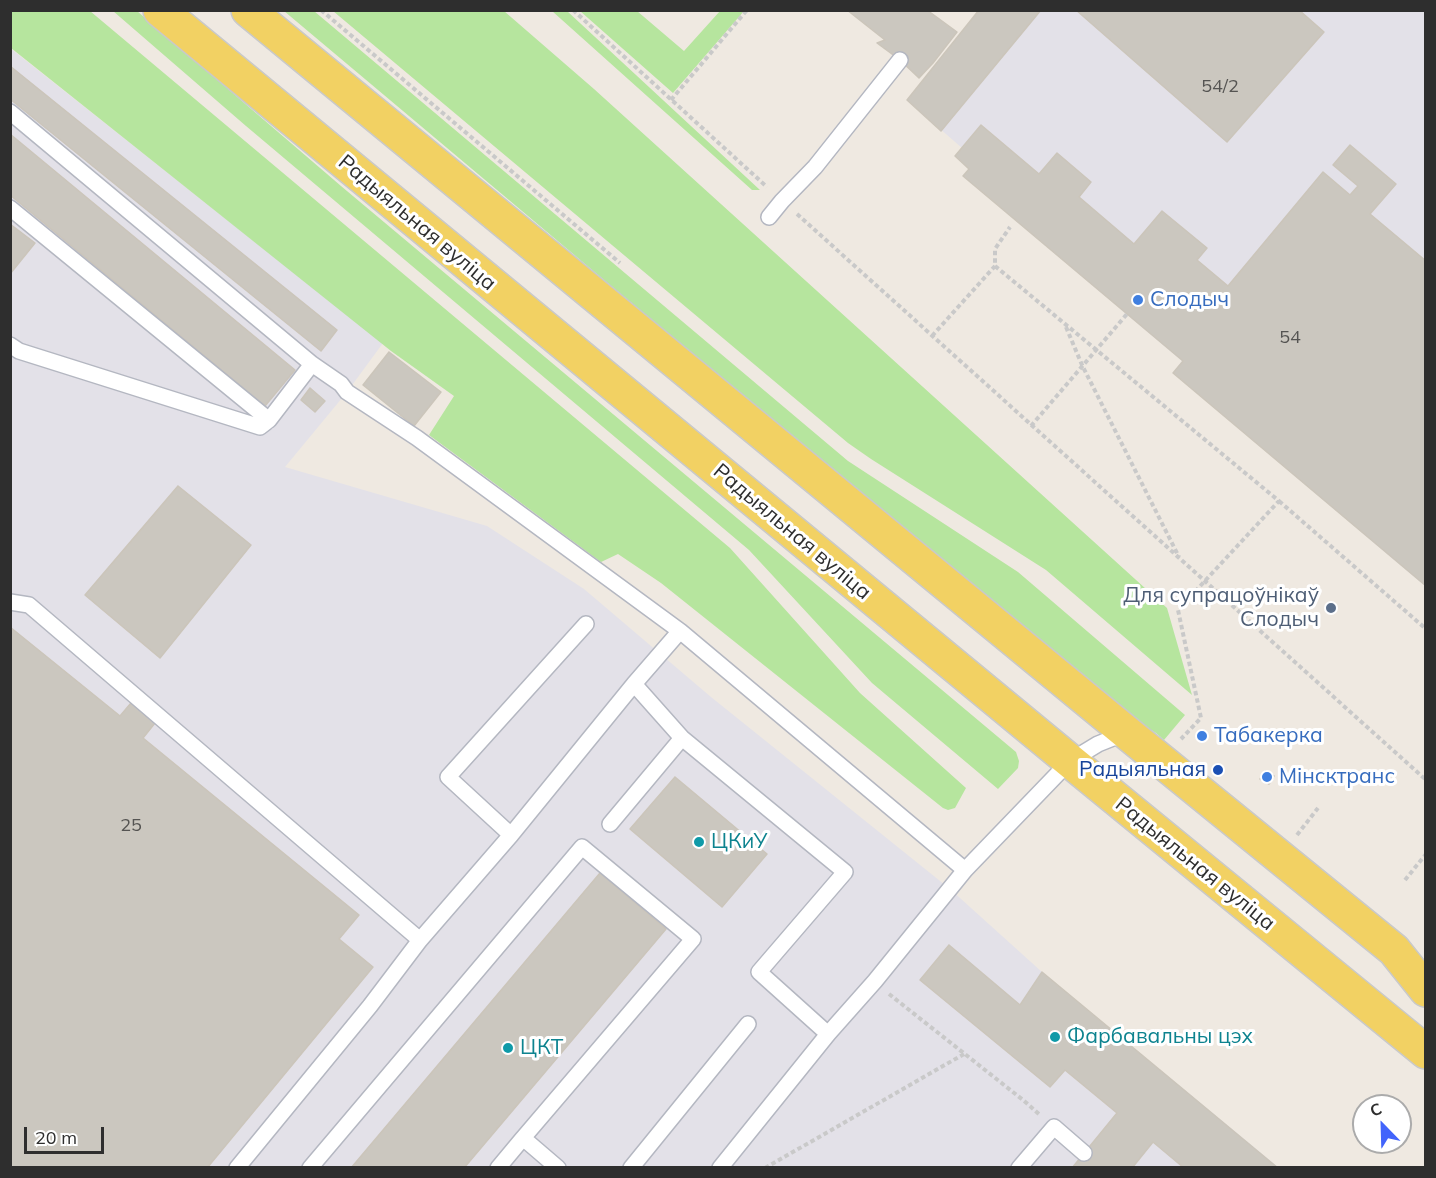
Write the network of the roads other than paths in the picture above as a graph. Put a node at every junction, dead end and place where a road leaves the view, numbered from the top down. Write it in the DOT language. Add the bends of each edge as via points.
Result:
graph roads {
  1 [pos="160,10"];
  2 [pos="248,10"];
  3 [pos="900,60"];
  4 [pos="10,112"];
  5 [pos="10,208"];
  6 [pos="769,217"];
  7 [pos="10,345"];
  8 [pos="312,364"];
  9 [pos="269,420"];
  10 [pos="10,602"];
  11 [pos="586,624"];
  12 [pos="680,631"];
  13 [pos="634,684"];
  14 [pos="1132,737"];
  15 [pos="682,738"];
  16 [pos="1070,761"];
  17 [pos="610,824"];
  18 [pos="511,835"];
  19 [pos="965,870"];
  20 [pos="420,939"];
  21 [pos="1425,990"];
  22 [pos="1425,1005"];
  23 [pos="748,1024"];
  24 [pos="828,1034"];
  25 [pos="1415,1044"];
  26 [pos="523,1138"];
  27 [pos="1084,1153"];
  28 [pos="237,1167"];
  29 [pos="310,1167"];
  30 [pos="498,1167"];
  31 [pos="558,1167"];
  32 [pos="631,1167"];
  33 [pos="720,1167"];
  34 [pos="1019,1167"];
  1 -- 16 [label="main road, Радыяльная вуліца"];
  2 -- 14 [label="main road"];
  3 -- 6 [label="lane" via="815,167"];
  4 -- 8 [label="lane"];
  5 -- 9 [label="lane"];
  7 -- 9 [label="lane" via="260,428"];
  8 -- 9 [label="lane"];
  8 -- 12 [label="lane"];
  10 -- 20 [label="lane" via="29,605"];
  11 -- 18 [label="lane" via="448,777"];
  12 -- 13 [label="lane"];
  12 -- 19 [label="lane"];
  13 -- 15 [label="lane"];
  13 -- 18 [label="lane"];
  14 -- 16 [label="lane" via="1105,741"];
  14 -- 21 [label="main road" via="1394,950"];
  15 -- 17 [label="lane"];
  15 -- 24 [label="lane" via="845,872 759,972"];
  16 -- 19 [label="lane"];
  16 -- 25 [label="main road, Радыяльная вуліца"];
  18 -- 20 [label="lane"];
  19 -- 24 [label="lane"];
  20 -- 28 [label="lane"];
  22 -- 25 [label="main road"];
  23 -- 32 [label="lane"];
  24 -- 33 [label="lane"];
  26 -- 29 [label="lane" via="693,939 582,847"];
  26 -- 30 [label="lane"];
  26 -- 31 [label="lane"];
  27 -- 34 [label="lane" via="1054,1127"];
}
